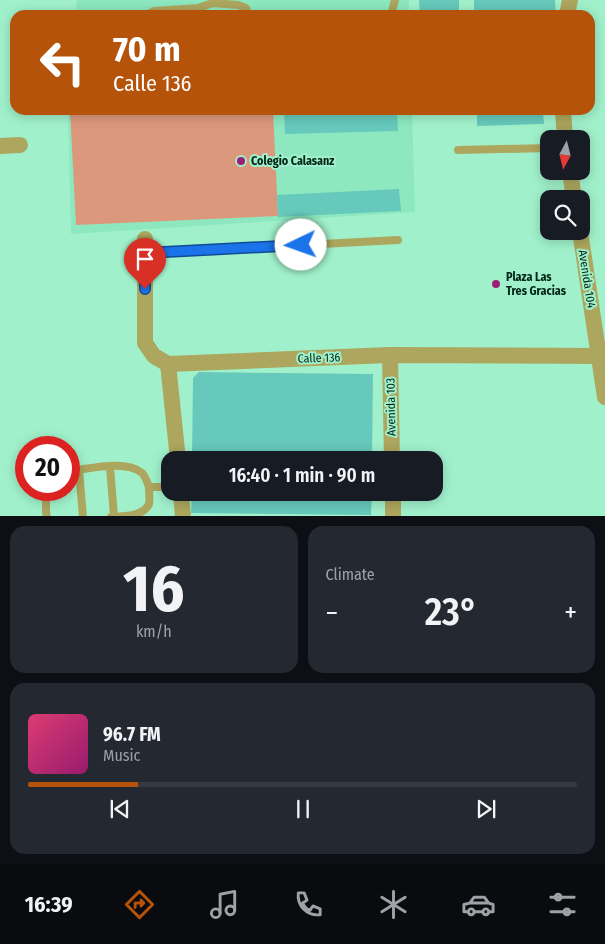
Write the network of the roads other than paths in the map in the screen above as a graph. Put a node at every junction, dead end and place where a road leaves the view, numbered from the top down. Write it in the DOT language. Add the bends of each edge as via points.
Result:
graph roads {
  1 [pos="213,1"];
  2 [pos="169,10"];
  3 [pos="247,10"];
  4 [pos="563,115"];
  5 [pos="564,130"];
  6 [pos="20,144"];
  7 [pos="0,146"];
  8 [pos="540,148"];
  9 [pos="458,150"];
  10 [pos="398,240"];
  11 [pos="582,240"];
  12 [pos="145,246"];
  13 [pos="390,355"];
  14 [pos="602,356"];
  15 [pos="168,364"];
  16 [pos="605,397"];
  17 [pos="177,451"];
  18 [pos="392,451"];
  19 [pos="110,467"];
  20 [pos="80,470"];
  21 [pos="80,482"];
  22 [pos="161,486"];
  23 [pos="150,487"];
  24 [pos="46,501"];
  25 [pos="182,501"];
  26 [pos="393,501"];
  27 [pos="47,516"];
  28 [pos="83,516"];
  29 [pos="112,516"];
  30 [pos="183,516"];
  31 [pos="393,516"];
  1 -- 2 [label="lane" via="198,8"];
  1 -- 3 [label="lane" via="238,5"];
  4 -- 5 [label="street"];
  6 -- 7 [label="street"];
  8 -- 9 [label="lane"];
  10 -- 12 [label="lane"];
  11 -- 14 [label="street, Avenida 104"];
  12 -- 15 [label="street" via="145,344 154,356"];
  13 -- 14 [label="street, Calle 136"];
  13 -- 15 [label="street, Calle 136"];
  13 -- 18 [label="street, Avenida 103"];
  14 -- 16 [label="street, Avenida 104"];
  15 -- 17 [label="street"];
  19 -- 20 [label="lane"];
  19 -- 23 [label="lane" via="136,469 144,475"];
  19 -- 29 [label="lane"];
  21 -- 28 [label="lane"];
  22 -- 23 [label="lane"];
  23 -- 29 [label="lane" via="149,503 138,515"];
  24 -- 27 [label="lane"];
  25 -- 30 [label="street"];
  26 -- 31 [label="street"];
}
